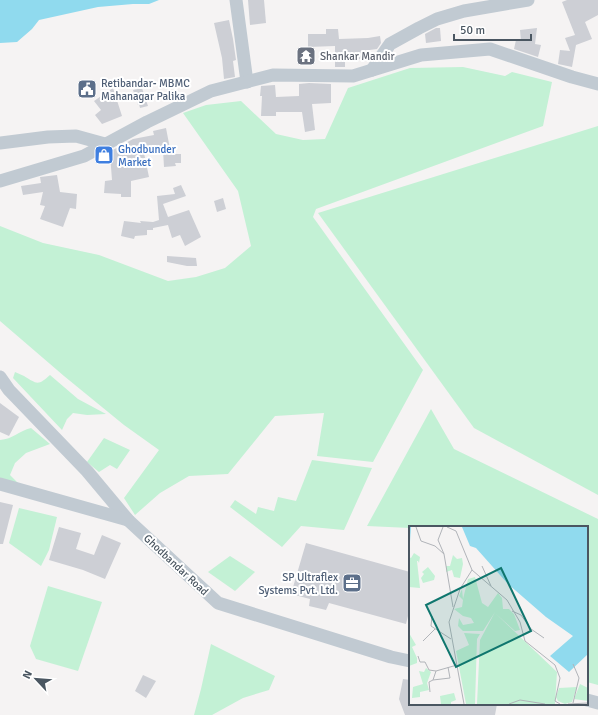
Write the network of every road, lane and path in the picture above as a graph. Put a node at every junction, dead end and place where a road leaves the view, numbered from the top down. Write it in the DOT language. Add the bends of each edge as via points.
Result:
graph roads {
  1 [pos="236,0"];
  2 [pos="528,0"];
  3 [pos="372,70"];
  4 [pos="247,82"];
  5 [pos="598,84"];
  6 [pos="0,143"];
  7 [pos="105,144"];
  8 [pos="0,181"];
  9 [pos="0,377"];
  10 [pos="0,484"];
  11 [pos="128,520"];
  12 [pos="409,661"];
  13 [pos="588,700"];
  14 [pos="598,703"];
  1 -- 4 [label="street"];
  2 -- 3 [label="street" via="464,11 437,19 390,44"];
  3 -- 4 [label="street" via="353,76 273,75"];
  3 -- 5 [label="street" via="421,55 490,49"];
  4 -- 7 [label="street" via="211,91"];
  6 -- 7 [label="street" via="76,136"];
  7 -- 8 [label="street" via="84,156"];
  9 -- 11 [label="street, Ghodbandar Road" via="9,390 87,471"];
  10 -- 11 [label="street"];
  11 -- 12 [label="street, Ghodbandar Road" via="218,603"];
  13 -- 14 [label="street"];
}
